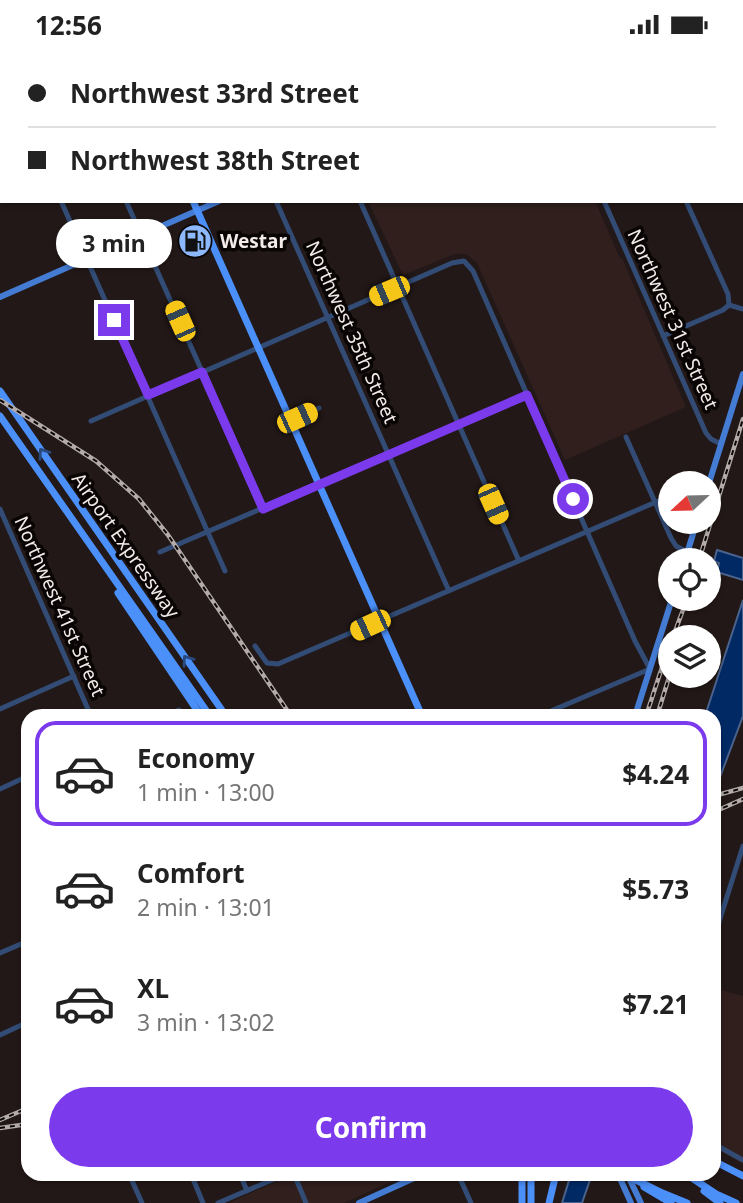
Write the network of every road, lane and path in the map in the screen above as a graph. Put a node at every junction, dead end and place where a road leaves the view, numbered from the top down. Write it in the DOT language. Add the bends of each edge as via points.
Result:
graph roads {
  1 [pos="62,203"];
  2 [pos="127,203"];
  3 [pos="194,203"];
  4 [pos="215,203"];
  5 [pos="277,203"];
  6 [pos="361,203"];
  7 [pos="605,203"];
  8 [pos="687,203"];
  9 [pos="197,211"];
  10 [pos="141,235"];
  11 [pos="87,260"];
  12 [pos="397,287"];
  13 [pos="0,297"];
  14 [pos="729,305"];
  15 [pos="743,309"];
  16 [pos="328,317"];
  17 [pos="663,336"];
  18 [pos="257,348"];
  19 [pos="202,372"];
  20 [pos="743,374"];
  21 [pos="0,391"];
  22 [pos="148,395"];
  23 [pos="527,395"];
  24 [pos="319,408"];
  25 [pos="0,416"];
  26 [pos="91,421"];
  27 [pos="290,421"];
  28 [pos="458,425"];
  29 [pos="626,437"];
  30 [pos="721,444"];
  31 [pos="388,454"];
  32 [pos="713,471"];
  33 [pos="318,485"];
  34 [pos="658,501"];
  35 [pos="654,503"];
  36 [pos="0,509"];
  37 [pos="263,509"];
  38 [pos="588,531"];
  39 [pos="208,532"];
  40 [pos="89,544"];
  41 [pos="678,548"];
  42 [pos="160,552"];
  43 [pos="519,561"];
  44 [pos="225,571"];
  45 [pos="449,591"];
  46 [pos="669,611"];
  47 [pos="379,621"];
  48 [pos="255,646"];
  49 [pos="650,669"];
  50 [pos="74,676"];
  51 [pos="0,709"];
  52 [pos="88,709"];
  53 [pos="196,709"];
  54 [pos="205,709"];
  55 [pos="221,709"];
  56 [pos="419,709"];
  57 [pos="556,709"];
  58 [pos="637,709"];
  59 [pos="21,779"];
  60 [pos="0,789"];
  61 [pos="743,846"];
  62 [pos="741,857"];
  63 [pos="740,867"];
  64 [pos="721,919"];
  65 [pos="21,945"];
  66 [pos="0,953"];
  67 [pos="21,1025"];
  68 [pos="0,1035"];
  69 [pos="721,1148"];
  70 [pos="743,1160"];
  71 [pos="721,1165"];
  72 [pos="743,1176"];
  73 [pos="133,1181"];
  74 [pos="194,1181"];
  75 [pos="243,1181"];
  76 [pos="270,1181"];
  77 [pos="297,1181"];
  78 [pos="408,1181"];
  79 [pos="461,1181"];
  80 [pos="522,1181"];
  81 [pos="531,1181"];
  82 [pos="554,1181"];
  83 [pos="621,1181"];
  84 [pos="630,1181"];
  85 [pos="636,1181"];
  86 [pos="636,1181"];
  87 [pos="640,1181"];
  88 [pos="695,1181"];
  89 [pos="247,1191"];
  90 [pos="637,1194"];
  91 [pos="660,1198"];
  92 [pos="717,1199"];
  93 [pos="142,1203"];
  94 [pos="203,1203"];
  95 [pos="218,1203"];
  96 [pos="306,1203"];
  97 [pos="359,1203"];
  98 [pos="471,1203"];
  99 [pos="522,1203"];
  100 [pos="531,1203"];
  101 [pos="549,1203"];
  102 [pos="631,1203"];
  103 [pos="639,1203"];
  104 [pos="671,1203"];
  105 [pos="688,1203"];
  106 [pos="736,1203"];
  1 -- 11 [label="street"];
  2 -- 10 [label="street"];
  3 -- 9 [label="highway"];
  4 -- 9 [label="main road"];
  5 -- 16 [label="street, Northwest 35th Street"];
  6 -- 12 [label="street"];
  7 -- 17 [label="street, Northwest 31st Street"];
  8 -- 14 [label="street"];
  9 -- 10 [label="main road"];
  9 -- 18 [label="highway"];
  10 -- 11 [label="main road"];
  10 -- 19 [label="street"];
  11 -- 13 [label="main road"];
  11 -- 22 [label="street"];
  12 -- 16 [label="street"];
  12 -- 23 [label="street" via="464,261 473,271"];
  12 -- 28 [label="street"];
  14 -- 15 [label="street"];
  14 -- 17 [label="street"];
  16 -- 18 [label="street"];
  16 -- 31 [label="street, Northwest 35th Street"];
  17 -- 30 [label="street, Northwest 31st Street" via="708,435"];
  18 -- 19 [label="street"];
  18 -- 27 [label="highway"];
  19 -- 22 [label="street"];
  19 -- 37 [label="street"];
  20 -- 30 [label="main road"];
  55 -- 21 [label="highway, Airport Expressway, one-way"];
  22 -- 26 [label="street"];
  22 -- 39 [label="street"];
  23 -- 28 [label="street"];
  23 -- 38 [label="street"];
  24 -- 27 [label="street"];
  25 -- 40 [label="highway, Airport Expressway"];
  27 -- 33 [label="highway"];
  28 -- 31 [label="street"];
  28 -- 43 [label="street"];
  29 -- 35 [label="street"];
  30 -- 32 [label="main road"];
  31 -- 33 [label="street"];
  31 -- 45 [label="street, Northwest 35th Street"];
  33 -- 37 [label="street"];
  33 -- 47 [label="highway"];
  34 -- 35 [label="street"];
  35 -- 38 [label="street"];
  35 -- 41 [label="street"];
  36 -- 50 [label="street, Northwest 41st Street"];
  37 -- 39 [label="street"];
  38 -- 43 [label="street"];
  38 -- 49 [label="street"];
  39 -- 42 [label="street"];
  39 -- 44 [label="street"];
  40 -- 53 [label="highway"];
  40 -- 54 [label="highway, Airport Expressway"];
  43 -- 45 [label="street"];
  45 -- 47 [label="street"];
  46 -- 49 [label="main road"];
  47 -- 48 [label="street" via="272,665"];
  47 -- 56 [label="highway"];
  49 -- 57 [label="street"];
  49 -- 58 [label="main road"];
  50 -- 51 [label="street"];
  50 -- 52 [label="street, Northwest 41st Street"];
  59 -- 60 [label="street"];
  61 -- 62 [label="street"];
  62 -- 63 [label="street"];
  63 -- 64 [label="street"];
  65 -- 66 [label="street"];
  67 -- 68 [label="street"];
  69 -- 70 [label="street"];
  71 -- 72 [label="highway"];
  73 -- 93 [label="street"];
  74 -- 94 [label="street"];
  75 -- 89 [label="street"];
  76 -- 89 [label="street"];
  77 -- 96 [label="street"];
  78 -- 97 [label="main road"];
  79 -- 98 [label="street"];
  80 -- 99 [label="highway"];
  81 -- 100 [label="highway"];
  82 -- 101 [label="highway"];
  83 -- 102 [label="main road"];
  84 -- 90 [label="main road"];
  85 -- 91 [label="highway, bridge"];
  86 -- 91 [label="highway, bridge"];
  87 -- 90 [label="street"];
  88 -- 92 [label="highway"];
  89 -- 95 [label="street"];
  90 -- 103 [label="main road"];
  91 -- 104 [label="highway"];
  91 -- 105 [label="highway"];
  92 -- 106 [label="highway"];
}
